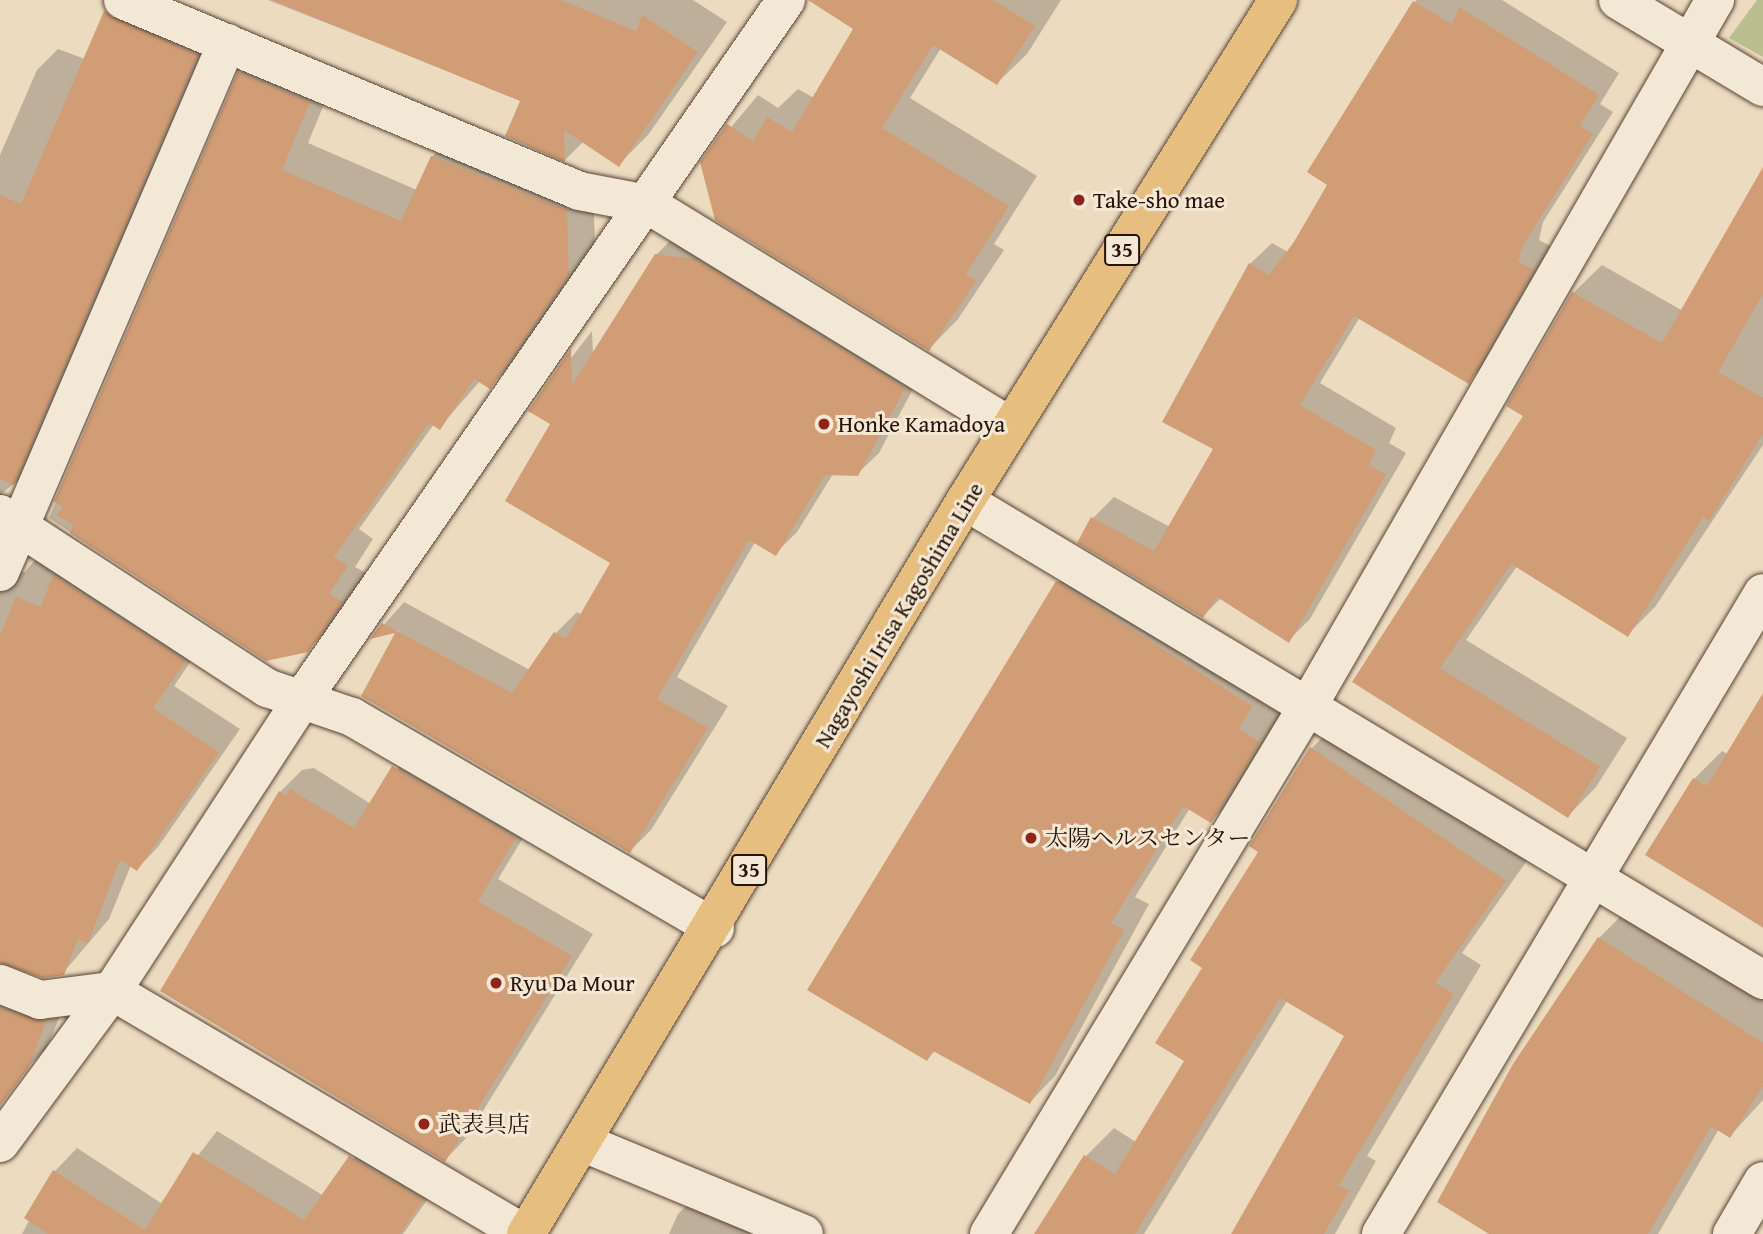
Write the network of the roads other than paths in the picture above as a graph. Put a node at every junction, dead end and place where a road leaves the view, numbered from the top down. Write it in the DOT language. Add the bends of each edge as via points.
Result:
graph roads {
  1 [pos="122,0"];
  2 [pos="786,0"];
  3 [pos="1278,0"];
  4 [pos="1618,0"];
  5 [pos="1714,0"];
  6 [pos="1688,41"];
  7 [pos="227,43"];
  8 [pos="1763,87"];
  9 [pos="647,204"];
  10 [pos="1012,427"];
  11 [pos="965,501"];
  12 [pos="10,518"];
  13 [pos="0,572"];
  14 [pos="1763,593"];
  15 [pos="302,699"];
  16 [pos="1309,704"];
  17 [pos="1589,881"];
  18 [pos="715,928"];
  19 [pos="1763,980"];
  20 [pos="0,984"];
  21 [pos="112,991"];
  22 [pos="0,1143"];
  23 [pos="584,1143"];
  24 [pos="1763,1181"];
  25 [pos="525,1234"];
  26 [pos="804,1234"];
  27 [pos="989,1234"];
  28 [pos="1381,1234"];
  29 [pos="1732,1234"];
  1 -- 7 [label="street"];
  2 -- 9 [label="street"];
  3 -- 10 [label="main road, Nagayoshi Irisa Kagoshima Line / 35"];
  4 -- 6 [label="street"];
  5 -- 6 [label="street"];
  6 -- 8 [label="street"];
  6 -- 16 [label="street"];
  7 -- 9 [label="street" via="579,191"];
  7 -- 12 [label="street"];
  9 -- 10 [label="street"];
  9 -- 15 [label="street"];
  10 -- 11 [label="main road, Nagayoshi Irisa Kagoshima Line / 35"];
  11 -- 16 [label="street"];
  11 -- 18 [label="main road, Nagayoshi Irisa Kagoshima Line / 35"];
  12 -- 13 [label="street"];
  12 -- 15 [label="street" via="267,688"];
  14 -- 17 [label="street"];
  15 -- 18 [label="street" via="352,717"];
  15 -- 21 [label="street"];
  16 -- 17 [label="street"];
  16 -- 27 [label="street"];
  17 -- 19 [label="street"];
  17 -- 28 [label="street"];
  18 -- 23 [label="main road, Nagayoshi Irisa Kagoshima Line / 35"];
  20 -- 21 [label="street" via="40,1000"];
  21 -- 22 [label="street"];
  21 -- 25 [label="street"];
  23 -- 25 [label="main road, Nagayoshi Irisa Kagoshima Line / 35"];
  23 -- 26 [label="street"];
  24 -- 29 [label="street"];
}
